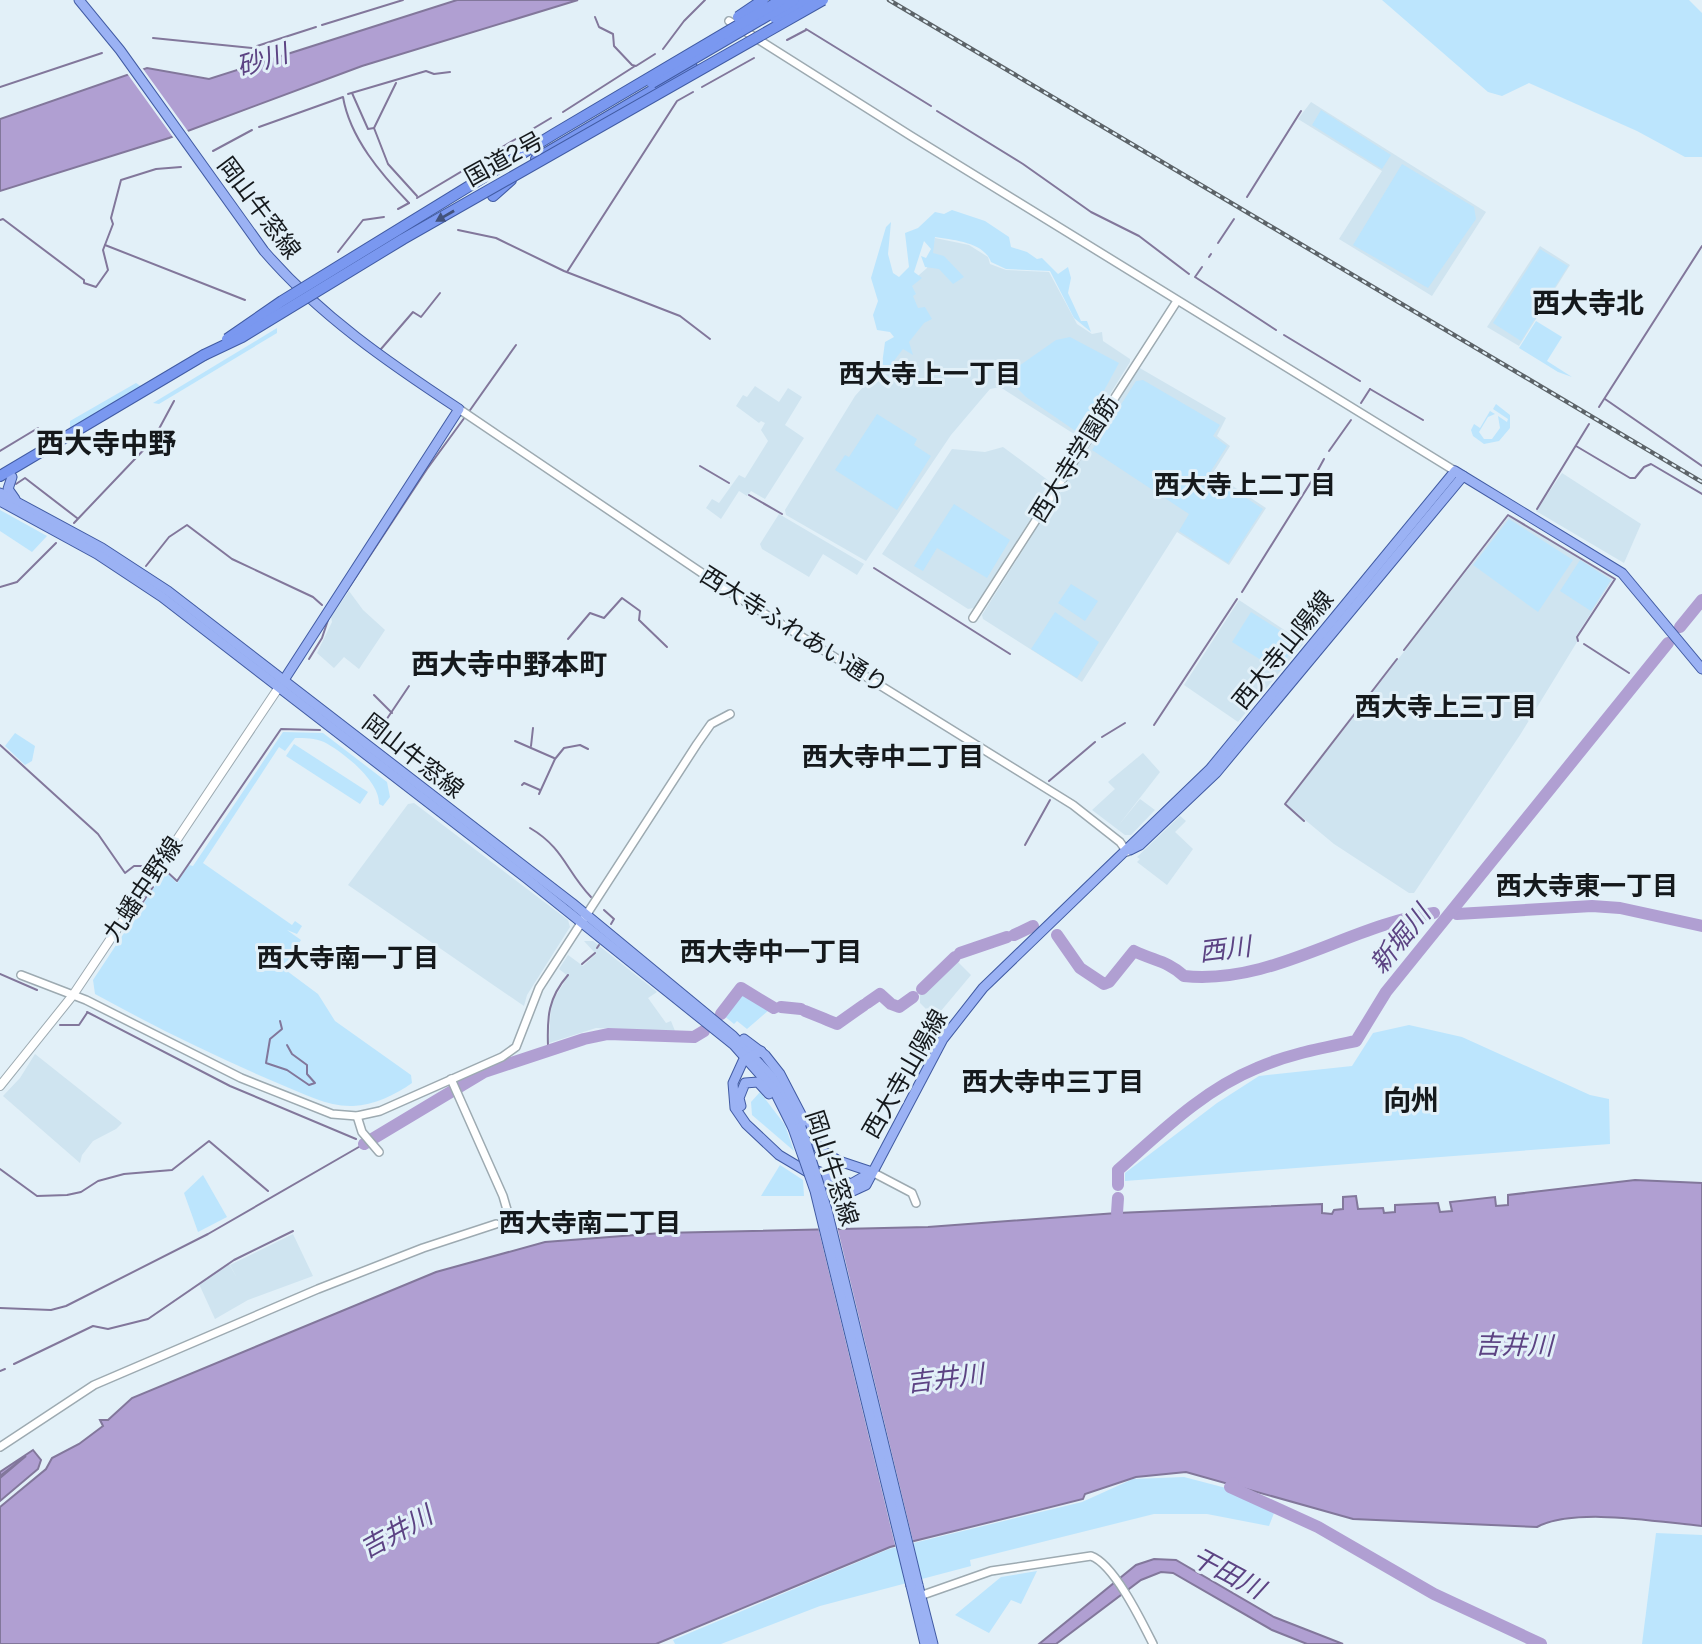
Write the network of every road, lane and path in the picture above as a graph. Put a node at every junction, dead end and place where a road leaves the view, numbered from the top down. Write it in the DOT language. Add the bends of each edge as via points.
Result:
graph roads {
  1 [pos="79,0"];
  2 [pos="763,0"];
  3 [pos="781,0"];
  4 [pos="794,0"];
  5 [pos="808,0"];
  6 [pos="823,0"];
  7 [pos="832,0"];
  8 [pos="729,20"];
  9 [pos="732,53"];
  10 [pos="672,63"];
  11 [pos="632,98"];
  12 [pos="487,168"];
  13 [pos="493,196"];
  14 [pos="1177,301"];
  15 [pos="204,355"];
  16 [pos="464,413"];
  17 [pos="1459,473"];
  18 [pos="0,476"];
  19 [pos="12,477"];
  20 [pos="0,493"];
  21 [pos="0,501"];
  22 [pos="18,502"];
  23 [pos="973,618"];
  24 [pos="1702,669"];
  25 [pos="281,684"];
  26 [pos="730,714"];
  27 [pos="1127,852"];
  28 [pos="585,919"];
  29 [pos="21,975"];
  30 [pos="73,995"];
  31 [pos="754,1055"];
  32 [pos="452,1081"];
  33 [pos="0,1086"];
  34 [pos="357,1116"];
  35 [pos="789,1116"];
  36 [pos="797,1127"];
  37 [pos="379,1152"];
  38 [pos="872,1172"];
  39 [pos="916,1203"];
  40 [pos="510,1220"];
  41 [pos="496,1224"];
  42 [pos="0,1447"];
  43 [pos="918,1602"];
  44 [pos="925,1644"];
  45 [pos="933,1644"];
  46 [pos="1153,1644"];
  1 -- 16 [label="main road, 岡山牛窓線" via="264,251 294,284 376,352"];
  2 -- 10 [label="highway, bridge"];
  3 -- 10 [label="highway, 国道2号, bridge"];
  4 -- 11 [label="highway, bridge"];
  5 -- 11 [label="highway, bridge"];
  6 -- 9 [label="highway, 国道2号, bridge"];
  7 -- 9 [label="highway, bridge" via="772,36"];
  8 -- 14 [label="street"];
  9 -- 15 [label="highway, 国道2号, one-way, bridge"];
  10 -- 15 [label="highway, 国道2号, bridge" via="282,301"];
  11 -- 12 [label="highway" via="545,147"];
  11 -- 13 [label="highway" via="547,151"];
  14 -- 17 [label="street"];
  14 -- 23 [label="street, 西大寺学園筋"];
  15 -- 18 [label="highway, 国道2号"];
  16 -- 25 [label="main road"];
  16 -- 27 [label="street, 西大寺ふれあい通り" via="736,597 1073,805"];
  17 -- 24 [label="main road" via="1622,573"];
  17 -- 27 [label="main road, 西大寺山陽線" via="1210,769"];
  19 -- 22 [label="main road" via="9,492"];
  20 -- 22 [label="main road, 岡山牛窓線"];
  21 -- 25 [label="main road, 岡山牛窓線" via="135,578"];
  22 -- 25 [label="main road, 岡山牛窓線" via="144,574"];
  25 -- 28 [label="main road, 岡山牛窓線"];
  25 -- 30 [label="main road, 九蟠中野線"];
  26 -- 28 [label="street" via="711,724 696,744"];
  27 -- 38 [label="main road, 西大寺山陽線" via="961,1015 943,1039"];
  28 -- 31 [label="main road, 岡山牛窓線"];
  28 -- 31 [label="main road, 岡山牛窓線"];
  28 -- 32 [label="street" via="533,998 516,1047"];
  29 -- 30 [label="street"];
  30 -- 33 [label="main road, 九蟠中野線"];
  30 -- 34 [label="street" via="315,1110"];
  31 -- 35 [label="main road, 岡山牛窓線"];
  31 -- 36 [label="main road, 岡山牛窓線" via="785,1095"];
  31 -- 38 [label="main road" via="790,1089 820,1149"];
  31 -- 38 [label="main road, 西大寺山陽線" via="737,1071 733,1099 738,1115 761,1141 842,1190 860,1189 870,1181"];
  32 -- 34 [label="street"];
  32 -- 40 [label="street"];
  34 -- 37 [label="street"];
  35 -- 36 [label="main road, 岡山牛窓線"];
  35 -- 38 [label="main road, 西大寺山陽線" via="758,1082 745,1083 741,1089 742,1109 750,1121 804,1165 846,1184"];
  36 -- 43 [label="main road, 岡山牛窓線, bridge"];
  38 -- 39 [label="street" via="910,1191"];
  41 -- 42 [label="street" via="318,1289 94,1385"];
  43 -- 44 [label="main road, 岡山牛窓線"];
  43 -- 45 [label="main road, 岡山牛窓線"];
  43 -- 46 [label="street" via="990,1571 1086,1556 1098,1559"];
}
